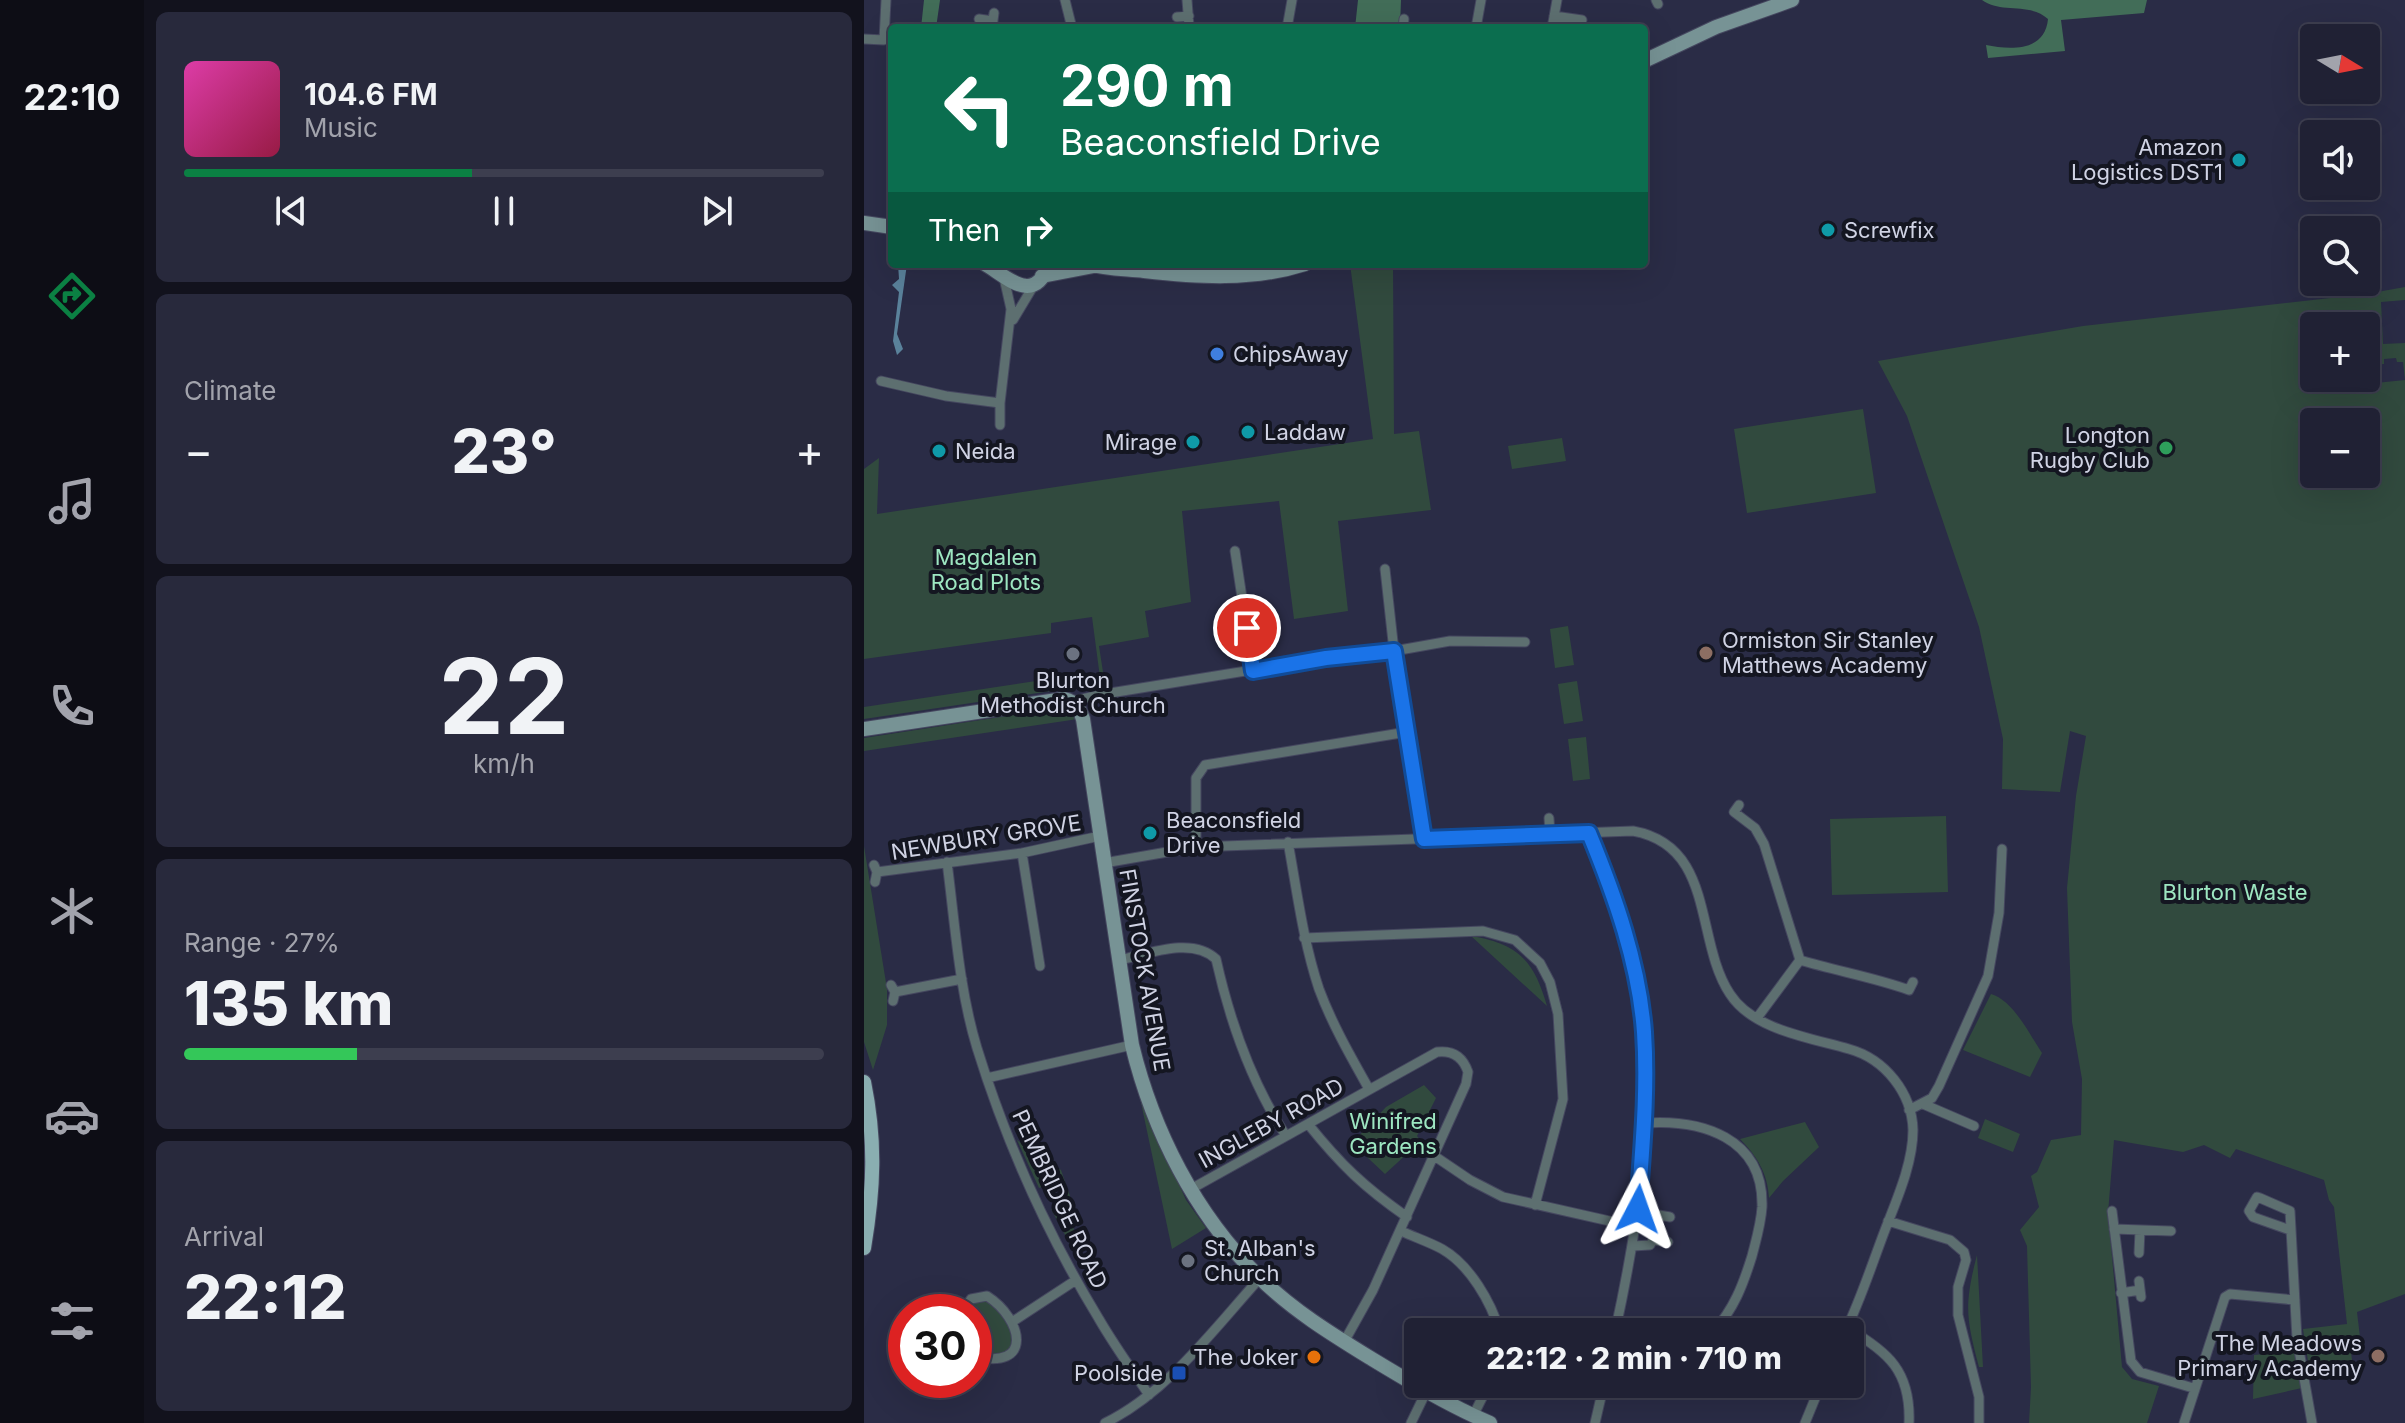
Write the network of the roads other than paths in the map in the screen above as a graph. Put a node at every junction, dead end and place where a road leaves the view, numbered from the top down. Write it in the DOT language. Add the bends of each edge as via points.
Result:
graph roads {
  1 [pos="886,0"];
  2 [pos="1065,0"];
  3 [pos="1187,0"];
  4 [pos="1292,0"];
  5 [pos="1481,0"];
  6 [pos="1557,0"];
  7 [pos="1792,0"];
  8 [pos="1554,16"];
  9 [pos="1177,17"];
  10 [pos="979,19"];
  11 [pos="1582,20"];
  12 [pos="993,21"];
  13 [pos="1071,24"];
  14 [pos="1288,24"];
  15 [pos="1477,24"];
  16 [pos="1553,24"];
  17 [pos="864,39"];
  18 [pos="1648,59"];
  19 [pos="864,223"];
  20 [pos="888,226"];
  21 [pos="1075,268"];
  22 [pos="1126,268"];
  23 [pos="1288,268"];
  24 [pos="1000,272"];
  25 [pos="1043,274"];
  26 [pos="1010,327"];
  27 [pos="881,381"];
  28 [pos="1000,403"];
  29 [pos="1000,425"];
  30 [pos="1235,551"];
  31 [pos="1383,569"];
  32 [pos="1525,642"];
  33 [pos="1394,651"];
  34 [pos="1253,671"];
  35 [pos="1073,701"];
  36 [pos="864,729"];
  37 [pos="1407,732"];
  38 [pos="1739,805"];
  39 [pos="1549,818"];
  40 [pos="1589,833"];
  41 [pos="1550,834"];
  42 [pos="1100,836"];
  43 [pos="1424,839"];
  44 [pos="1288,842"];
  45 [pos="1196,847"];
  46 [pos="2002,849"];
  47 [pos="1022,853"];
  48 [pos="947,862"];
  49 [pos="1104,863"];
  50 [pos="875,873"];
  51 [pos="1304,938"];
  52 [pos="1120,960"];
  53 [pos="1800,960"];
  54 [pos="1040,969"];
  55 [pos="962,979"];
  56 [pos="1913,982"];
  57 [pos="893,993"];
  58 [pos="1757,1018"];
  59 [pos="1132,1045"];
  60 [pos="987,1078"];
  61 [pos="864,1082"];
  62 [pos="1369,1089"];
  63 [pos="1923,1104"];
  64 [pos="1909,1110"];
  65 [pos="1644,1123"];
  66 [pos="1308,1124"];
  67 [pos="1974,1126"];
  68 [pos="1286,1136"];
  69 [pos="1433,1155"];
  70 [pos="1191,1189"];
  71 [pos="1535,1205"];
  72 [pos="1638,1209"];
  73 [pos="2112,1211"];
  74 [pos="1653,1214"];
  75 [pos="1407,1217"];
  76 [pos="1670,1217"];
  77 [pos="1888,1221"];
  78 [pos="1636,1227"];
  79 [pos="2114,1229"];
  80 [pos="2140,1230"];
  81 [pos="2290,1230"];
  82 [pos="1401,1231"];
  83 [pos="2171,1231"];
  84 [pos="1653,1240"];
  85 [pos="1668,1242"];
  86 [pos="1633,1246"];
  87 [pos="864,1248"];
  88 [pos="2139,1253"];
  89 [pos="1260,1278"];
  90 [pos="1076,1280"];
  91 [pos="2140,1289"];
  92 [pos="2121,1293"];
  93 [pos="992,1299"];
  94 [pos="2295,1300"];
  95 [pos="1496,1318"];
  96 [pos="1618,1318"];
  97 [pos="1724,1318"];
  98 [pos="1851,1318"];
  99 [pos="1012,1322"];
  100 [pos="1864,1339"];
  101 [pos="1344,1342"];
  102 [pos="992,1360"];
  103 [pos="1404,1379"];
  104 [pos="2193,1388"];
  105 [pos="1149,1395"];
  106 [pos="1423,1398"];
  107 [pos="1438,1398"];
  108 [pos="1482,1398"];
  109 [pos="1601,1398"];
  110 [pos="1815,1398"];
  111 [pos="1473,1416"];
  112 [pos="1105,1423"];
  113 [pos="1411,1423"];
  114 [pos="1490,1423"];
  115 [pos="1595,1423"];
  116 [pos="1805,1423"];
  117 [pos="1909,1423"];
  118 [pos="1979,1423"];
  119 [pos="2184,1423"];
  120 [pos="2312,1423"];
  1 -- 17 [label="street" via="884,40"];
  2 -- 13 [label="street"];
  3 -- 9 [label="street" via="1189,21"];
  4 -- 14 [label="street"];
  5 -- 15 [label="street"];
  6 -- 8 [label="street"];
  7 -- 18 [label="street"];
  8 -- 11 [label="street"];
  8 -- 16 [label="street"];
  10 -- 12 [label="street"];
  19 -- 20 [label="street"];
  21 -- 25 [label="street"];
  22 -- 23 [label="street" via="1230,277"];
  24 -- 25 [label="street" via="1022,285"];
  24 -- 26 [label="street" via="1011,309"];
  25 -- 26 [label="street"];
  26 -- 28 [label="street"];
  27 -- 28 [label="street"];
  28 -- 29 [label="street"];
  30 -- 34 [label="street"];
  31 -- 33 [label="street"];
  32 -- 33 [label="street" via="1450,641"];
  33 -- 34 [label="street"];
  33 -- 37 [label="street"];
  34 -- 35 [label="street"];
  35 -- 36 [label="street"];
  35 -- 42 [label="street, FINSTOCK AVENUE" via="1083,719"];
  37 -- 43 [label="street"];
  37 -- 45 [label="street" via="1210,762 1196,778"];
  38 -- 53 [label="street" via="1734,812 1755,828 1764,844"];
  39 -- 41 [label="street"];
  40 -- 41 [label="street"];
  40 -- 58 [label="street" via="1647,835 1683,862 1696,883 1722,979 1737,1003"];
  40 -- 65 [label="street" via="1617,909 1638,992 1644,1030"];
  41 -- 43 [label="street"];
  42 -- 47 [label="street, NEWBURY GROVE"];
  42 -- 49 [label="street, FINSTOCK AVENUE"];
  43 -- 44 [label="street"];
  44 -- 45 [label="street"];
  44 -- 51 [label="street"];
  45 -- 49 [label="street"];
  46 -- 63 [label="street" via="1999,913 1988,976 1939,1086"];
  47 -- 48 [label="street, NEWBURY GROVE"];
  47 -- 54 [label="street"];
  48 -- 50 [label="street, NEWBURY GROVE"];
  48 -- 55 [label="street, PEMBRIDGE ROAD"];
  49 -- 52 [label="street, FINSTOCK AVENUE"];
  51 -- 62 [label="street" via="1320,990"];
  51 -- 71 [label="street" via="1483,931 1515,940 1540,963 1558,1014 1563,1099"];
  52 -- 59 [label="street, FINSTOCK AVENUE"];
  52 -- 68 [label="street" via="1184,947 1208,951 1216,959 1249,1067"];
  53 -- 56 [label="street" via="1909,990"];
  53 -- 58 [label="street"];
  55 -- 57 [label="street"];
  55 -- 60 [label="street, PEMBRIDGE ROAD"];
  58 -- 64 [label="street" via="1869,1057 1895,1079"];
  59 -- 60 [label="street"];
  59 -- 70 [label="street, FINSTOCK AVENUE" via="1142,1086"];
  60 -- 90 [label="street, PEMBRIDGE ROAD" via="1025,1177"];
  61 -- 87 [label="main road" via="873,1138"];
  62 -- 66 [label="street, INGLEBY ROAD"];
  62 -- 69 [label="street, INGLEBY ROAD" via="1437,1052 1457,1055 1468,1077"];
  63 -- 64 [label="street"];
  63 -- 67 [label="street"];
  64 -- 77 [label="street" via="1912,1146"];
  65 -- 72 [label="street"];
  65 -- 97 [label="street" via="1720,1132 1756,1174 1762,1203 1756,1241 1734,1306"];
  66 -- 68 [label="street, INGLEBY ROAD"];
  66 -- 75 [label="street" via="1345,1168"];
  68 -- 70 [label="street, INGLEBY ROAD"];
  69 -- 71 [label="street" via="1503,1197"];
  69 -- 75 [label="street"];
  70 -- 89 [label="street, FINSTOCK AVENUE"];
  71 -- 78 [label="street"];
  72 -- 74 [label="street"];
  72 -- 78 [label="street"];
  73 -- 79 [label="street"];
  74 -- 76 [label="street"];
  74 -- 84 [label="street"];
  75 -- 82 [label="street"];
  77 -- 98 [label="street"];
  77 -- 118 [label="street" via="1950,1240 1964,1252 1958,1315 1979,1397"];
  78 -- 86 [label="street"];
  79 -- 80 [label="street"];
  79 -- 92 [label="street"];
  80 -- 83 [label="street"];
  80 -- 88 [label="street"];
  81 -- 81 [label="street" via="2253,1217 2253,1200 2290,1211"];
  81 -- 94 [label="street"];
  82 -- 95 [label="street" via="1445,1251 1477,1283"];
  82 -- 101 [label="street"];
  84 -- 85 [label="street"];
  84 -- 86 [label="street" via="1644,1247"];
  86 -- 96 [label="street"];
  89 -- 101 [label="street, FINSTOCK AVENUE"];
  89 -- 105 [label="street"];
  90 -- 99 [label="street"];
  90 -- 105 [label="street, PEMBRIDGE ROAD"];
  91 -- 92 [label="street"];
  92 -- 104 [label="street" via="2133,1365 2145,1374"];
  93 -- 99 [label="street"];
  94 -- 104 [label="street" via="2227,1295"];
  94 -- 120 [label="street"];
  99 -- 102 [label="street" via="1017,1344 1011,1355"];
  100 -- 117 [label="street" via="1898,1368"];
  101 -- 103 [label="street, FINSTOCK AVENUE"];
  104 -- 119 [label="street"];
  105 -- 112 [label="street"];
  106 -- 113 [label="street"];
  107 -- 111 [label="street, FINSTOCK AVENUE"];
  108 -- 111 [label="street"];
  109 -- 115 [label="street"];
  110 -- 116 [label="street"];
  111 -- 114 [label="street, FINSTOCK AVENUE"];
}
